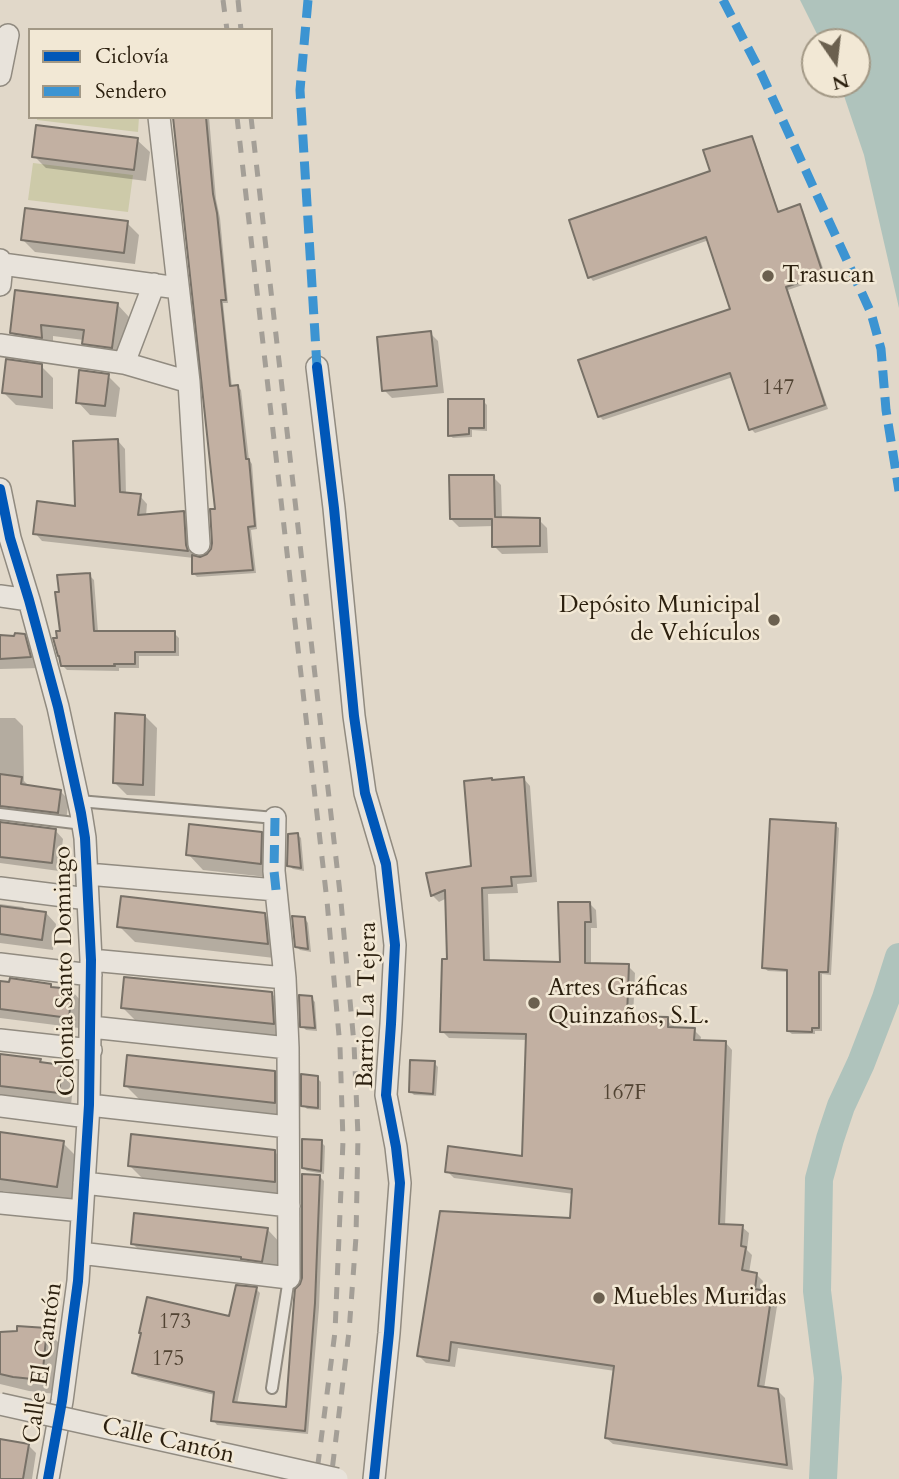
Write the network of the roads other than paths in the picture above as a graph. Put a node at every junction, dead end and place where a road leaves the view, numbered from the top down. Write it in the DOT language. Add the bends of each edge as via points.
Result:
graph roads {
  1 [pos="8,35"];
  2 [pos="0,75"];
  3 [pos="159,119"];
  4 [pos="1,269"];
  5 [pos="154,284"];
  6 [pos="178,288"];
  7 [pos="0,345"];
  8 [pos="124,363"];
  9 [pos="317,367"];
  10 [pos="189,382"];
  11 [pos="0,489"];
  12 [pos="199,544"];
  13 [pos="0,596"];
  14 [pos="29,600"];
  15 [pos="79,801"];
  16 [pos="0,814"];
  17 [pos="275,818"];
  18 [pos="83,824"];
  19 [pos="87,874"];
  20 [pos="0,888"];
  21 [pos="276,890"];
  22 [pos="88,900"];
  23 [pos="0,964"];
  24 [pos="91,967"];
  25 [pos="285,978"];
  26 [pos="91,1027"];
  27 [pos="0,1040"];
  28 [pos="288,1048"];
  29 [pos="91,1050"];
  30 [pos="0,1106"];
  31 [pos="89,1111"];
  32 [pos="288,1127"];
  33 [pos="84,1183"];
  34 [pos="0,1203"];
  35 [pos="289,1206"];
  36 [pos="82,1211"];
  37 [pos="80,1253"];
  38 [pos="289,1278"];
  39 [pos="272,1388"];
  40 [pos="0,1404"];
  41 [pos="48,1479"];
  42 [pos="337,1479"];
  43 [pos="373,1479"];
  1 -- 2 [label="street"];
  3 -- 6 [label="street"];
  4 -- 5 [label="street"];
  5 -- 6 [label="street"];
  5 -- 8 [label="street"];
  6 -- 10 [label="street"];
  7 -- 8 [label="street"];
  8 -- 10 [label="street"];
  9 -- 43 [label="street, Barrio La Tejera" via="354,716 365,793 386,864 395,945 386,1095 400,1183"];
  10 -- 12 [label="street"];
  11 -- 14 [label="street, Colonia Santo Domingo"];
  13 -- 14 [label="street"];
  14 -- 15 [label="street, Colonia Santo Domingo"];
  15 -- 17 [label="lane"];
  15 -- 18 [label="street, Colonia Santo Domingo"];
  16 -- 18 [label="lane, Colonia Santo Domingo"];
  17 -- 21 [label="street"];
  18 -- 19 [label="street, Colonia Santo Domingo"];
  19 -- 21 [label="street, Colonia Santo Domingo"];
  19 -- 22 [label="street, Colonia Santo Domingo"];
  20 -- 22 [label="street, Colonia Santo Domingo"];
  21 -- 25 [label="street"];
  22 -- 24 [label="street, Colonia Santo Domingo"];
  23 -- 24 [label="street, Colonia Santo Domingo"];
  24 -- 25 [label="street, Colonia Santo Domingo"];
  24 -- 26 [label="street, Colonia Santo Domingo"];
  25 -- 28 [label="street"];
  26 -- 28 [label="street, Colonia Santo Domingo"];
  26 -- 29 [label="street, Colonia Santo Domingo"];
  27 -- 29 [label="street, Colonia Santo Domingo"];
  28 -- 32 [label="street"];
  29 -- 31 [label="street, Colonia Santo Domingo"];
  30 -- 31 [label="street, Colonia Santo Domingo"];
  31 -- 32 [label="street, Colonia Santo Domingo"];
  31 -- 33 [label="street, Colonia Santo Domingo"];
  32 -- 35 [label="street"];
  33 -- 35 [label="street"];
  33 -- 36 [label="street, Colonia Santo Domingo"];
  34 -- 36 [label="street"];
  35 -- 38 [label="street"];
  36 -- 37 [label="street, Colonia Santo Domingo"];
  37 -- 38 [label="street"];
  37 -- 41 [label="street, Calle El Cantón"];
  38 -- 39 [label="lane"];
  40 -- 42 [label="street, Calle Cantón, bridge"];
}
